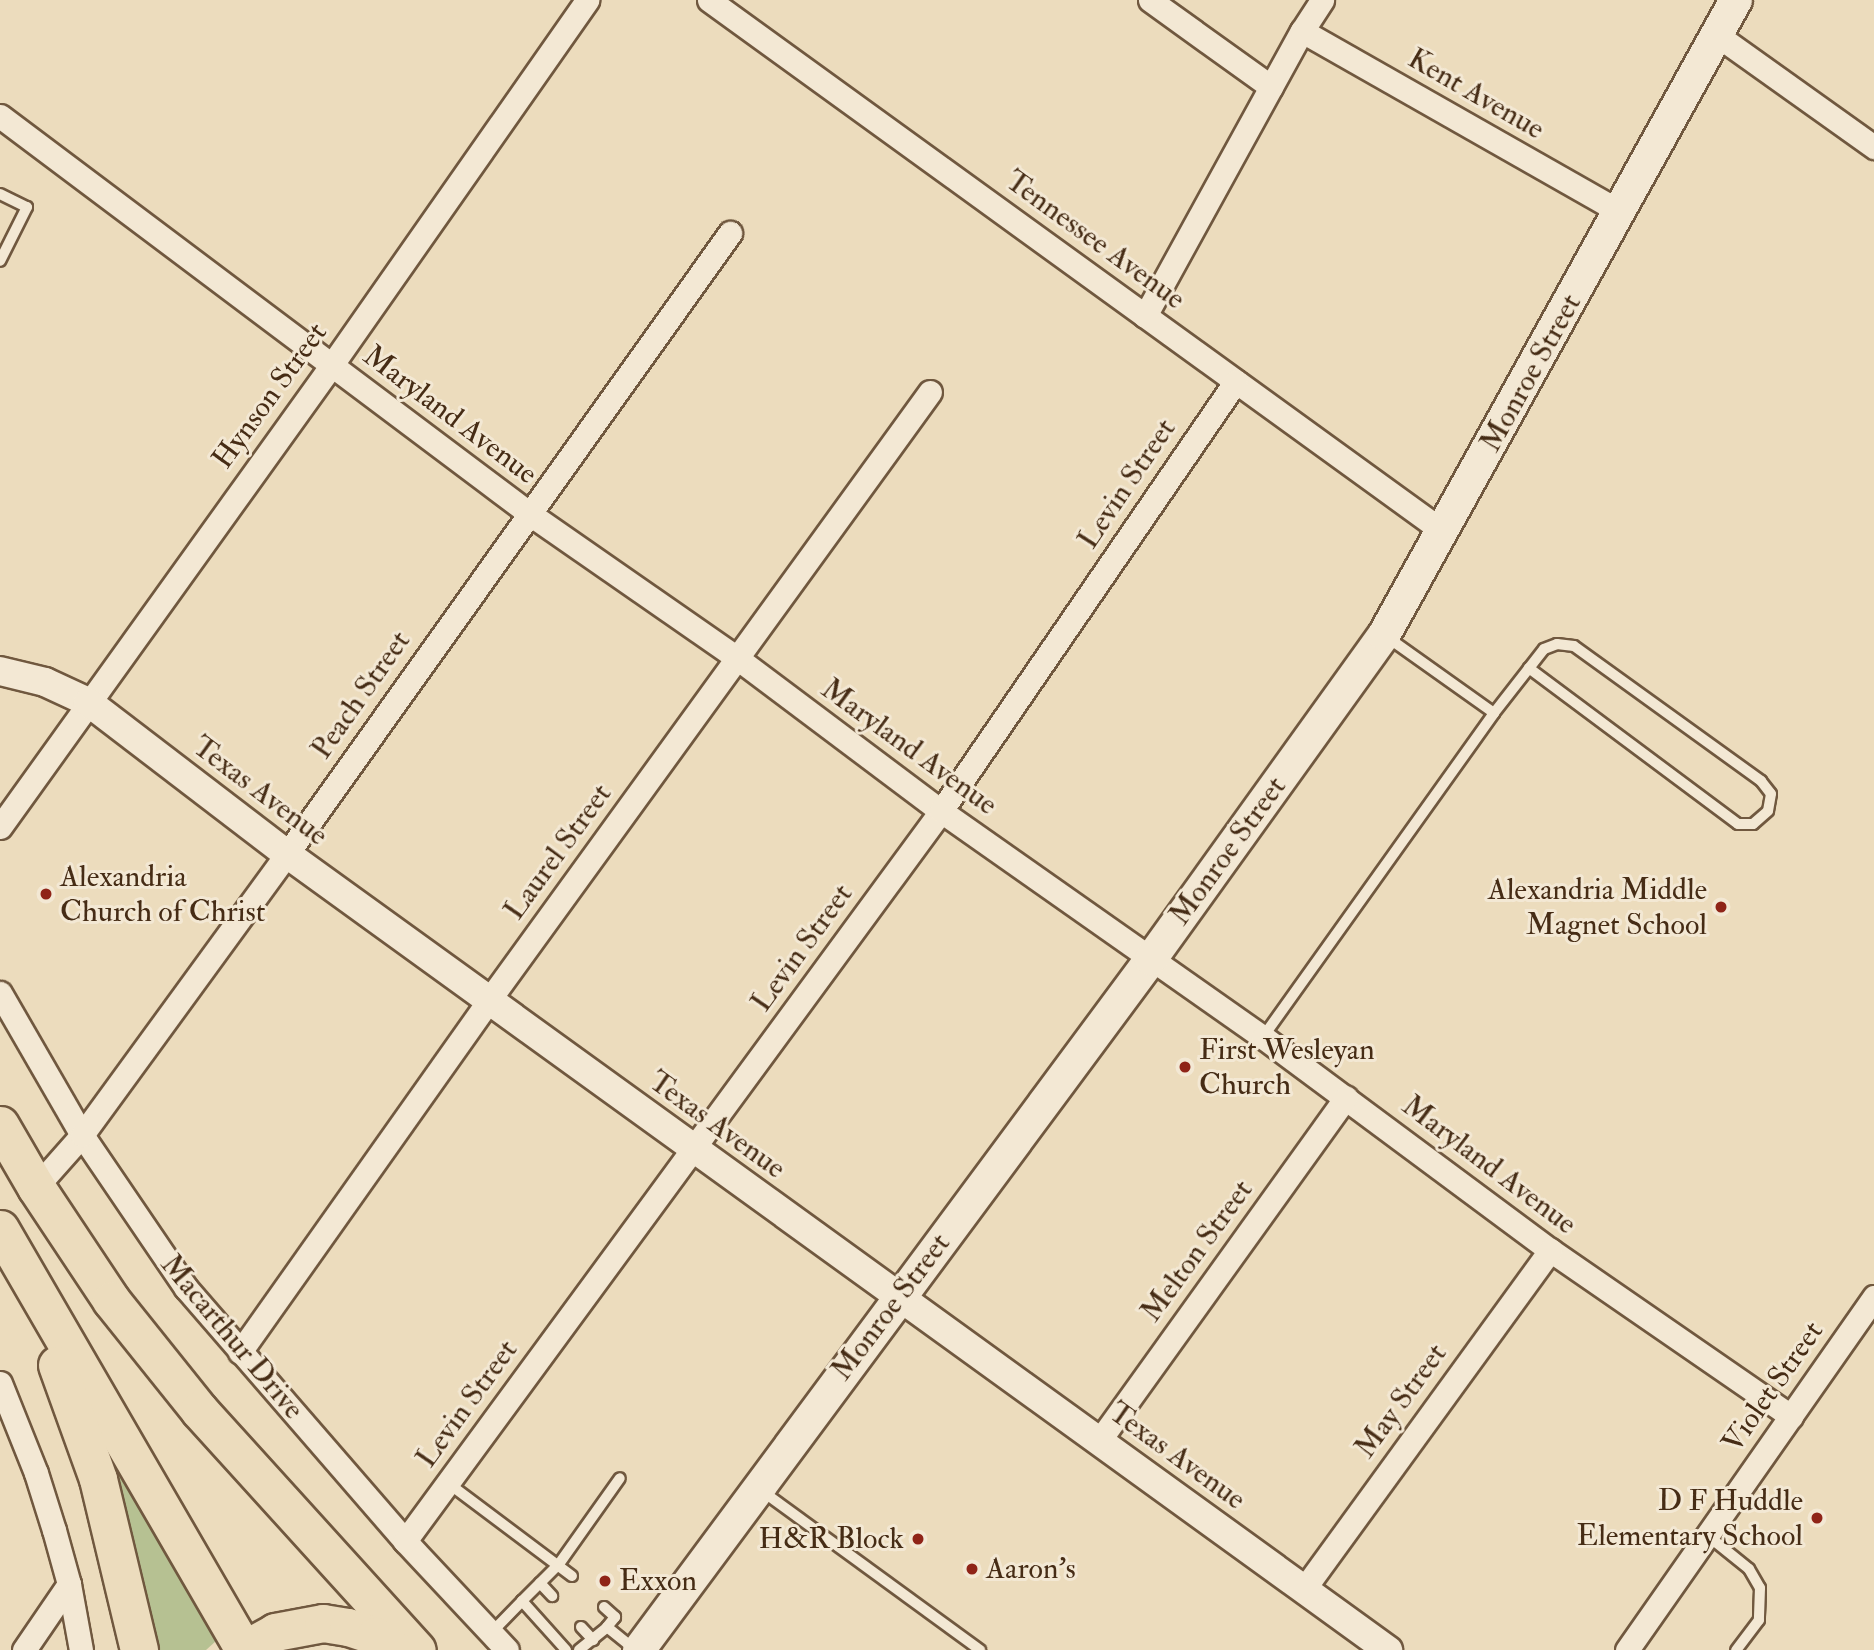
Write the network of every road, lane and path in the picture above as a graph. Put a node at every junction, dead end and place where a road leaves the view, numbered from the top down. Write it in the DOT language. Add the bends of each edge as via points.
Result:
graph roads {
  1 [pos="587,0"];
  2 [pos="709,0"];
  3 [pos="1150,0"];
  4 [pos="1322,0"];
  5 [pos="1736,0"];
  6 [pos="1302,31"];
  7 [pos="1717,35"];
  8 [pos="1271,88"];
  9 [pos="0,116"];
  10 [pos="1874,147"];
  11 [pos="0,194"];
  12 [pos="1620,212"];
  13 [pos="730,233"];
  14 [pos="0,261"];
  15 [pos="1146,316"];
  16 [pos="331,366"];
  17 [pos="1236,381"];
  18 [pos="930,392"];
  19 [pos="530,513"];
  20 [pos="1444,532"];
  21 [pos="1384,635"];
  22 [pos="737,659"];
  23 [pos="1529,668"];
  24 [pos="0,671"];
  25 [pos="88,702"];
  26 [pos="1494,713"];
  27 [pos="941,811"];
  28 [pos="0,827"];
  29 [pos="287,854"];
  30 [pos="1151,959"];
  31 [pos="0,993"];
  32 [pos="489,1000"];
  33 [pos="1263,1037"];
  34 [pos="1346,1097"];
  35 [pos="0,1125"];
  36 [pos="82,1135"];
  37 [pos="693,1150"];
  38 [pos="36,1188"];
  39 [pos="0,1229"];
  40 [pos="0,1240"];
  41 [pos="1549,1250"];
  42 [pos="898,1297"];
  43 [pos="1874,1297"];
  44 [pos="240,1352"];
  45 [pos="0,1383"];
  46 [pos="1791,1416"];
  47 [pos="1099,1441"];
  48 [pos="620,1478"];
  49 [pos="448,1483"];
  50 [pos="758,1488"];
  51 [pos="1707,1535"];
  52 [pos="405,1541"];
  53 [pos="559,1564"];
  54 [pos="572,1576"];
  55 [pos="540,1583"];
  56 [pos="69,1584"];
  57 [pos="1304,1589"];
  58 [pos="552,1596"];
  59 [pos="522,1601"];
  60 [pos="604,1607"];
  61 [pos="581,1627"];
  62 [pos="607,1627"];
  63 [pos="491,1633"];
  64 [pos="593,1640"];
  65 [pos="1631,1648"];
  66 [pos="24,1650"];
  67 [pos="81,1650"];
  68 [pos="139,1650"];
  69 [pos="244,1650"];
  70 [pos="396,1650"];
  71 [pos="417,1650"];
  72 [pos="507,1650"];
  73 [pos="566,1650"];
  74 [pos="579,1650"];
  75 [pos="637,1650"];
  76 [pos="980,1650"];
  77 [pos="1388,1650"];
  78 [pos="1736,1650"];
  1 -- 16 [label="street, Hynson Street"];
  2 -- 15 [label="street, Tennessee Avenue"];
  3 -- 8 [label="street"];
  4 -- 6 [label="street"];
  5 -- 7 [label="main road, Monroe Street"];
  6 -- 8 [label="street"];
  6 -- 12 [label="street, Kent Avenue"];
  7 -- 10 [label="street"];
  7 -- 12 [label="main road, Monroe Street"];
  8 -- 15 [label="street"];
  9 -- 16 [label="street, Maryland Avenue"];
  11 -- 14 [label="lane" via="27,207"];
  12 -- 20 [label="main road, Monroe Street"];
  13 -- 19 [label="street, Peach Street"];
  15 -- 17 [label="street, Tennessee Avenue"];
  16 -- 19 [label="street, Maryland Avenue"];
  16 -- 25 [label="street, Hynson Street"];
  17 -- 20 [label="street, Tennessee Avenue"];
  17 -- 27 [label="street, Levin Street"];
  18 -- 22 [label="street, Laurel Street"];
  19 -- 22 [label="street, Maryland Avenue"];
  19 -- 29 [label="street, Peach Street"];
  20 -- 21 [label="main road, Monroe Street"];
  21 -- 26 [label="lane"];
  21 -- 30 [label="main road, Monroe Street"];
  22 -- 27 [label="street, Maryland Avenue"];
  22 -- 32 [label="street, Laurel Street"];
  23 -- 23 [label="lane" via="1544,649 1557,644 1574,646 1761,781 1771,794 1768,811 1754,824 1738,824"];
  23 -- 26 [label="lane"];
  24 -- 25 [label="street, Texas Avenue" via="45,682"];
  25 -- 28 [label="street, Hynson Street"];
  25 -- 29 [label="street, Texas Avenue"];
  26 -- 33 [label="lane"];
  27 -- 30 [label="street, Maryland Avenue"];
  27 -- 37 [label="street, Levin Street"];
  29 -- 32 [label="street, Texas Avenue"];
  29 -- 36 [label="street, Peach Street"];
  30 -- 33 [label="street, Maryland Avenue"];
  30 -- 42 [label="main road, Monroe Street"];
  31 -- 36 [label="street, Macarthur Drive"];
  32 -- 37 [label="street, Texas Avenue"];
  32 -- 44 [label="street, Laurel Street"];
  33 -- 34 [label="street, Maryland Avenue"];
  34 -- 41 [label="street, Maryland Avenue"];
  34 -- 47 [label="street, Melton Street"];
  35 -- 38 [label="highway"];
  36 -- 38 [label="street, Peach Street"];
  36 -- 44 [label="street, Macarthur Drive" via="186,1289"];
  37 -- 42 [label="street, Texas Avenue"];
  37 -- 49 [label="street, Levin Street"];
  38 -- 71 [label="highway" via="111,1300 199,1410"];
  39 -- 69 [label="highway"];
  40 -- 68 [label="highway" via="53,1353 98,1479"];
  41 -- 46 [label="street, Maryland Avenue"];
  41 -- 57 [label="street, May Street"];
  42 -- 47 [label="street, Texas Avenue"];
  42 -- 50 [label="main road, Monroe Street"];
  43 -- 46 [label="street, Violet Street"];
  44 -- 52 [label="street, Macarthur Drive"];
  45 -- 56 [label="street" via="36,1473"];
  46 -- 51 [label="street, Violet Street"];
  47 -- 57 [label="street, Texas Avenue"];
  48 -- 53 [label="lane"];
  49 -- 52 [label="street, Levin Street"];
  49 -- 53 [label="lane"];
  50 -- 75 [label="main road, Monroe Street"];
  50 -- 76 [label="lane"];
  51 -- 65 [label="street, Violet Street"];
  51 -- 78 [label="lane" via="1749,1569 1760,1588 1759,1620"];
  52 -- 63 [label="street, Macarthur Drive"];
  53 -- 54 [label="lane"];
  53 -- 55 [label="lane"];
  55 -- 58 [label="lane"];
  55 -- 59 [label="lane"];
  56 -- 66 [label="street"];
  56 -- 67 [label="street"];
  57 -- 77 [label="street, Texas Avenue"];
  59 -- 63 [label="lane"];
  59 -- 73 [label="lane"];
  60 -- 62 [label="lane" via="615,1617"];
  61 -- 64 [label="lane"];
  62 -- 64 [label="lane"];
  62 -- 75 [label="lane"];
  63 -- 72 [label="street, Macarthur Drive"];
  64 -- 74 [label="lane"];
  69 -- 70 [label="highway" via="275,1632 323,1623 375,1636"];
}
